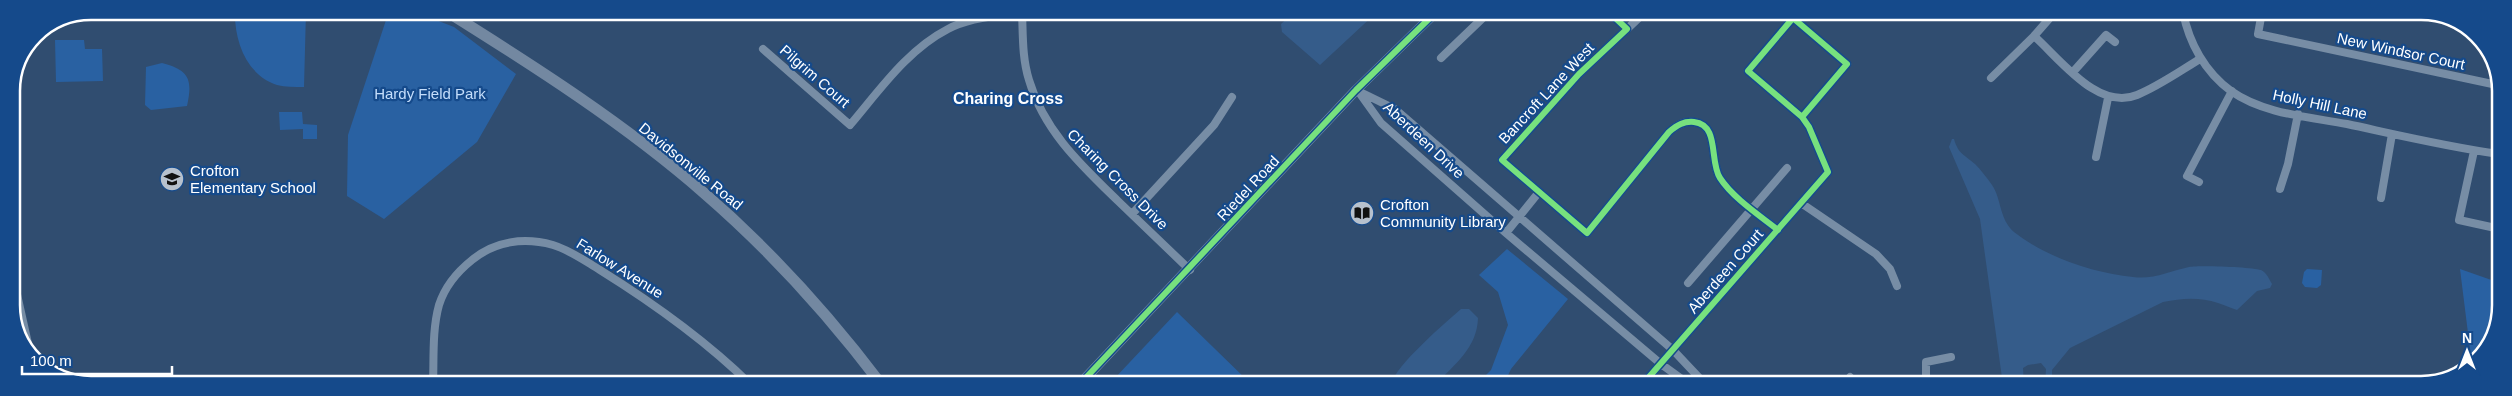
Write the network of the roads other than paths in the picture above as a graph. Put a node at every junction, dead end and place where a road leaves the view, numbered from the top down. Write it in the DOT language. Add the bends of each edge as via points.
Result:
graph roads {
  1 [pos="460,20"];
  2 [pos="973,20"];
  3 [pos="1022,20"];
  4 [pos="1428,20"];
  5 [pos="1481,20"];
  6 [pos="1617,20"];
  7 [pos="1637,20"];
  8 [pos="1791,20"];
  9 [pos="1795,20"];
  10 [pos="2048,20"];
  11 [pos="2185,20"];
  12 [pos="2261,20"];
  13 [pos="1627,30"];
  14 [pos="2034,36"];
  15 [pos="2115,42"];
  16 [pos="763,49"];
  17 [pos="1441,58"];
  18 [pos="2200,59"];
  19 [pos="2073,72"];
  20 [pos="1991,78"];
  21 [pos="2491,84"];
  22 [pos="1356,90"];
  23 [pos="2232,91"];
  24 [pos="1232,96"];
  25 [pos="2108,98"];
  26 [pos="2298,114"];
  27 [pos="1802,117"];
  28 [pos="2392,134"];
  29 [pos="2474,151"];
  30 [pos="2492,153"];
  31 [pos="2096,157"];
  32 [pos="1787,168"];
  33 [pos="2199,182"];
  34 [pos="2280,189"];
  35 [pos="1539,192"];
  36 [pos="2381,198"];
  37 [pos="1801,203"];
  38 [pos="1752,209"];
  39 [pos="1132,214"];
  40 [pos="1519,216"];
  41 [pos="2492,227"];
  42 [pos="1778,230"];
  43 [pos="1506,232"];
  44 [pos="1190,270"];
  45 [pos="1688,283"];
  46 [pos="1897,286"];
  47 [pos="1673,350"];
  48 [pos="1951,357"];
  49 [pos="1661,364"];
  50 [pos="433,376"];
  51 [pos="741,376"];
  52 [pos="874,376"];
  53 [pos="1088,376"];
  54 [pos="1650,376"];
  55 [pos="1678,376"];
  56 [pos="1698,376"];
  57 [pos="1926,376"];
  1 -- 52 [label="main road, Davidsonville Road" via="570,92 702,191 776,260"];
  2 -- 16 [label="street, Pilgrim Court" via="931,39 904,62 850,125"];
  3 -- 39 [label="street, Charing Cross Drive" via="1028,79 1045,119 1075,160"];
  4 -- 22 [label="street, Riedel Road"];
  5 -- 17 [label="street"];
  6 -- 13 [label="street"];
  7 -- 13 [label="street"];
  8 -- 27 [label="street" via="1748,71"];
  9 -- 27 [label="street" via="1847,64"];
  10 -- 14 [label="street"];
  11 -- 18 [label="street, Holly Hill Lane"];
  12 -- 21 [label="street, New Windsor Court" via="2258,34"];
  13 -- 35 [label="street, Bancroft Lane West" via="1579,74 1502,160"];
  14 -- 19 [label="street"];
  14 -- 20 [label="street"];
  15 -- 19 [label="street" via="2106,35"];
  18 -- 23 [label="street, Holly Hill Lane"];
  18 -- 25 [label="street" via="2136,96"];
  19 -- 25 [label="street" via="2087,86"];
  22 -- 40 [label="street, Aberdeen Drive" via="1395,109"];
  22 -- 43 [label="street, Aberdeen Drive" via="1381,123"];
  22 -- 44 [label="street, Riedel Road"];
  23 -- 26 [label="street, Holly Hill Lane" via="2264,106"];
  23 -- 33 [label="street" via="2187,176"];
  24 -- 39 [label="street" via="1214,125"];
  25 -- 31 [label="street"];
  26 -- 28 [label="street, Holly Hill Lane"];
  26 -- 34 [label="street"];
  27 -- 37 [label="street, Aberdeen Court" via="1828,172"];
  28 -- 29 [label="street, Holly Hill Lane"];
  28 -- 36 [label="street"];
  29 -- 30 [label="street, Holly Hill Lane"];
  29 -- 41 [label="street" via="2459,220"];
  32 -- 38 [label="street"];
  35 -- 38 [label="street" via="1587,233 1669,132 1682,123 1691,122 1708,129 1720,177"];
  35 -- 40 [label="street"];
  37 -- 42 [label="street, Aberdeen Court"];
  37 -- 46 [label="street" via="1876,254 1890,269"];
  38 -- 42 [label="street"];
  38 -- 45 [label="street"];
  39 -- 44 [label="street, Charing Cross Drive"];
  40 -- 43 [label="street"];
  40 -- 47 [label="street, Aberdeen Drive"];
  42 -- 47 [label="street, Aberdeen Court"];
  43 -- 49 [label="street, Aberdeen Drive"];
  44 -- 53 [label="street, Riedel Road"];
  47 -- 49 [label="street, Aberdeen Court"];
  47 -- 56 [label="street, Aberdeen Drive"];
  48 -- 57 [label="street" via="1926,362"];
  49 -- 54 [label="street, Aberdeen Court"];
  49 -- 55 [label="street, Aberdeen Drive"];
  50 -- 51 [label="street, Farlow Avenue" via="436,317 449,284 467,264 489,248 528,241 568,250 628,288 705,344"];
}
